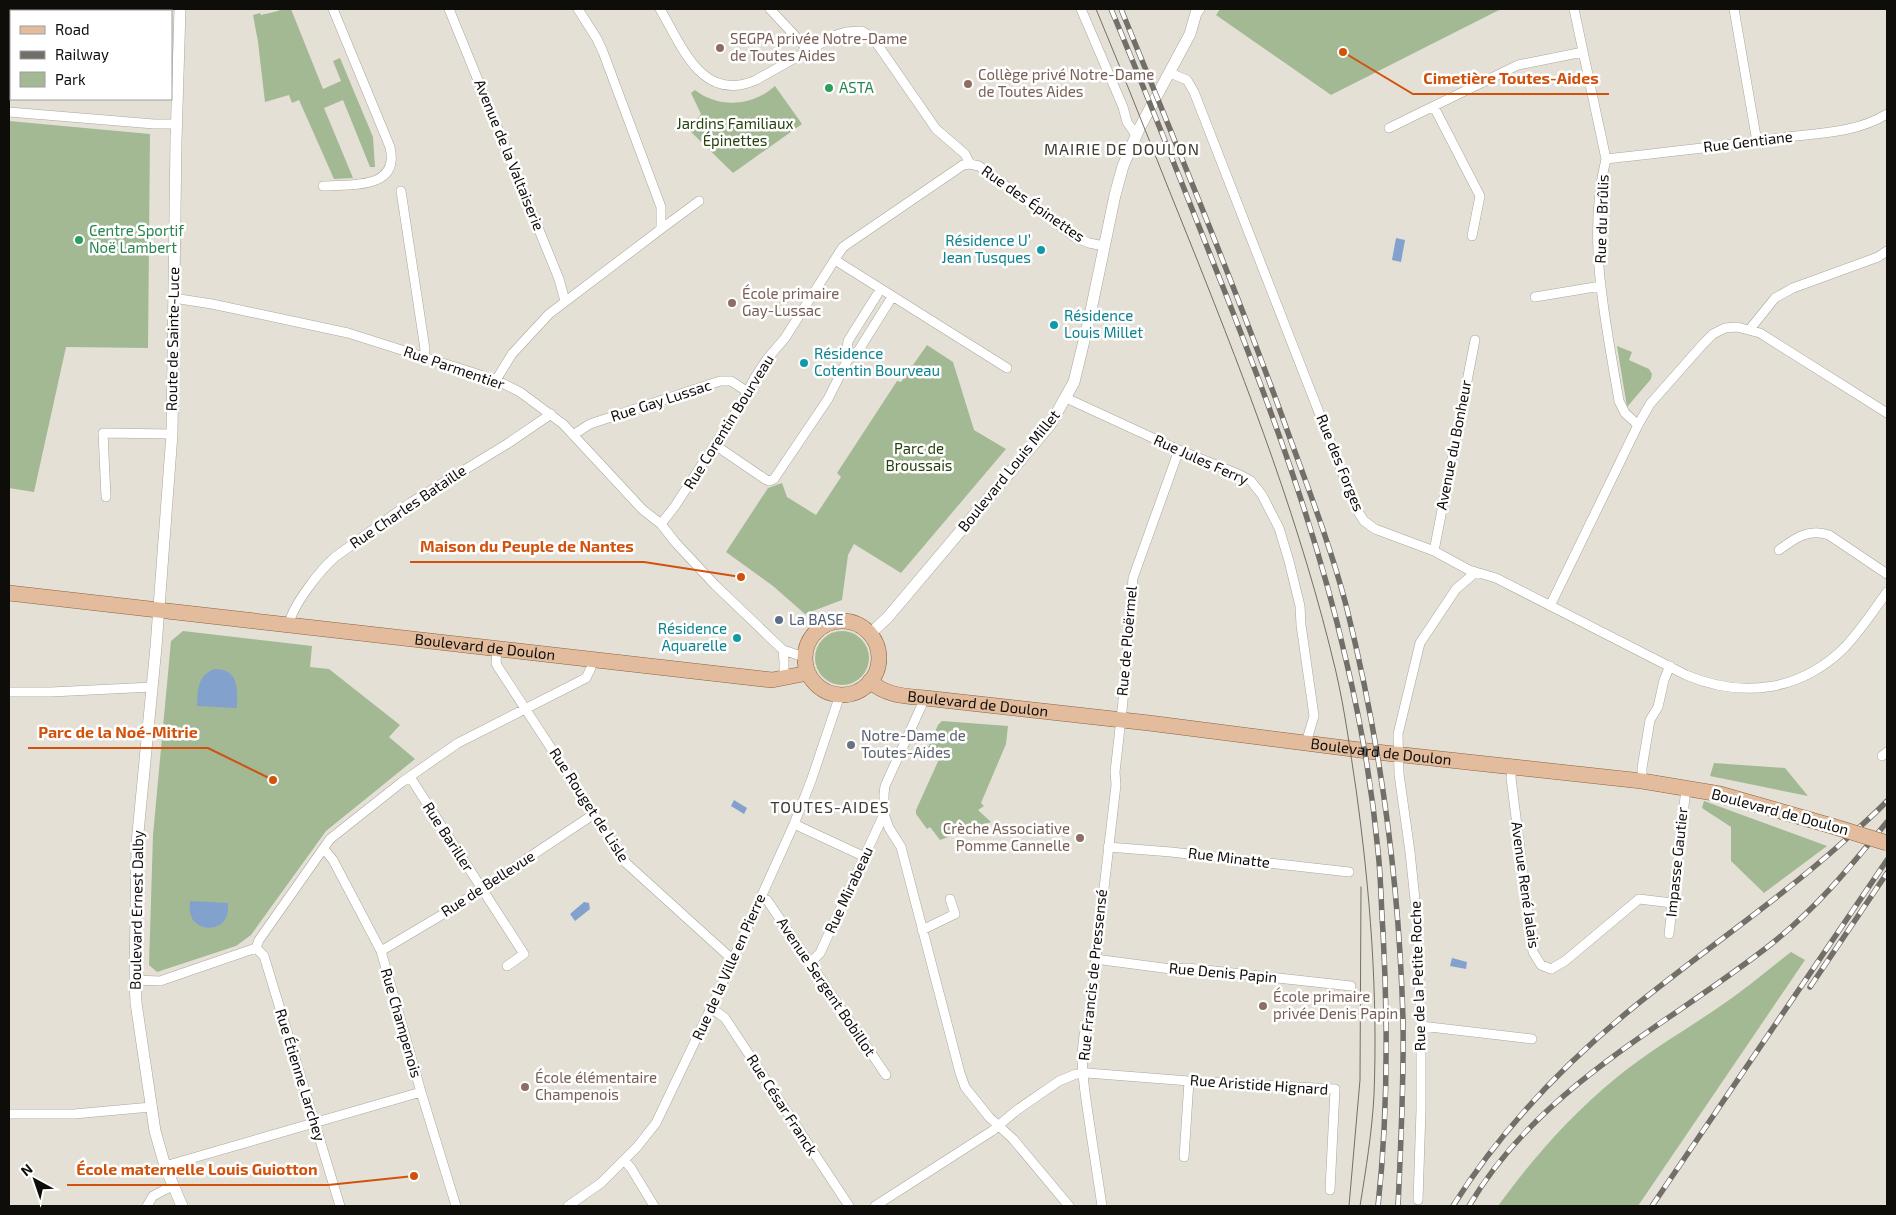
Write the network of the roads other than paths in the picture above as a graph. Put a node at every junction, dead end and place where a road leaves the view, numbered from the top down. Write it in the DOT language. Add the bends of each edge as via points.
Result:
graph roads {
  1 [pos="180,9"];
  2 [pos="333,9"];
  3 [pos="450,9"];
  4 [pos="578,9"];
  5 [pos="660,9"];
  6 [pos="770,9"];
  7 [pos="1081,9"];
  8 [pos="1199,9"];
  9 [pos="1574,9"];
  10 [pos="1734,9"];
  11 [pos="809,51"];
  12 [pos="1583,52"];
  13 [pos="1170,73"];
  14 [pos="1434,107"];
  15 [pos="9,112"];
  16 [pos="1887,114"];
  17 [pos="176,124"];
  18 [pos="1389,128"];
  19 [pos="1136,135"];
  20 [pos="1758,142"];
  21 [pos="1606,159"];
  22 [pos="970,164"];
  23 [pos="324,186"];
  24 [pos="401,191"];
  25 [pos="699,201"];
  26 [pos="661,229"];
  27 [pos="1472,236"];
  28 [pos="1104,246"];
  29 [pos="1887,251"];
  30 [pos="835,260"];
  31 [pos="1601,286"];
  32 [pos="880,290"];
  33 [pos="892,297"];
  34 [pos="1535,297"];
  35 [pos="173,298"];
  36 [pos="565,301"];
  37 [pos="1750,330"];
  38 [pos="1474,340"];
  39 [pos="424,356"];
  40 [pos="849,358"];
  41 [pos="1007,368"];
  42 [pos="496,380"];
  43 [pos="748,392"];
  44 [pos="1066,398"];
  45 [pos="551,414"];
  46 [pos="1887,414"];
  47 [pos="1638,424"];
  48 [pos="172,434"];
  49 [pos="573,435"];
  50 [pos="715,445"];
  51 [pos="1179,450"];
  52 [pos="106,498"];
  53 [pos="661,524"];
  54 [pos="1434,550"];
  55 [pos="1780,550"];
  56 [pos="1476,572"];
  57 [pos="1887,574"];
  58 [pos="1887,592"];
  59 [pos="9,593"];
  60 [pos="1550,606"];
  61 [pos="160,609"];
  62 [pos="290,624"];
  63 [pos="870,634"];
  64 [pos="497,649"];
  65 [pos="782,650"];
  66 [pos="805,654"];
  67 [pos="592,660"];
  68 [pos="1670,666"];
  69 [pos="808,673"];
  70 [pos="784,678"];
  71 [pos="870,681"];
  72 [pos="152,687"];
  73 [pos="9,692"];
  74 [pos="840,695"];
  75 [pos="925,698"];
  76 [pos="526,708"];
  77 [pos="1120,720"];
  78 [pos="1306,742"];
  79 [pos="1398,753"];
  80 [pos="1512,766"];
  81 [pos="410,777"];
  82 [pos="1642,781"];
  83 [pos="1686,789"];
  84 [pos="594,814"];
  85 [pos="884,814"];
  86 [pos="794,824"];
  87 [pos="1887,843"];
  88 [pos="1108,847"];
  89 [pos="324,849"];
  90 [pos="865,857"];
  91 [pos="1349,872"];
  92 [pos="481,888"];
  93 [pos="950,899"];
  94 [pos="767,900"];
  95 [pos="1672,903"];
  96 [pos="922,930"];
  97 [pos="1669,934"];
  98 [pos="256,948"];
  99 [pos="382,952"];
  100 [pos="1096,959"];
  101 [pos="733,960"];
  102 [pos="810,964"];
  103 [pos="507,966"];
  104 [pos="135,980"];
  105 [pos="1351,986"];
  106 [pos="712,1008"];
  107 [pos="1421,1026"];
  108 [pos="1532,1039"];
  109 [pos="1083,1073"];
  110 [pos="886,1075"];
  111 [pos="1189,1081"];
  112 [pos="421,1092"];
  113 [pos="151,1108"];
  114 [pos="9,1114"];
  115 [pos="314,1122"];
  116 [pos="998,1126"];
  117 [pos="1184,1157"];
  118 [pos="624,1160"];
  119 [pos="165,1166"];
  120 [pos="172,1186"];
  121 [pos="1330,1190"];
  122 [pos="1418,1200"];
  123 [pos="147,1206"];
  124 [pos="182,1206"];
  125 [pos="340,1206"];
  126 [pos="456,1206"];
  127 [pos="568,1206"];
  128 [pos="654,1206"];
  129 [pos="849,1206"];
  130 [pos="875,1206"];
  131 [pos="1069,1206"];
  132 [pos="1102,1206"];
  1 -- 17 [label="street, Route de Sainte-Luce"];
  2 -- 23 [label="street" via="392,157 388,171 372,183"];
  3 -- 36 [label="street, Avenue de la Valtaiserie"];
  4 -- 26 [label="street" via="598,39 607,61 661,208"];
  5 -- 11 [label="street, Rue des Épinettes" via="695,67 720,84 747,84"];
  6 -- 11 [label="street"];
  7 -- 19 [label="street" via="1127,122"];
  8 -- 13 [label="street, Boulevard Louis Millet"];
  9 -- 12 [label="street, Rue du Brûlis"];
  10 -- 20 [label="street"];
  11 -- 22 [label="street, Rue des Épinettes" via="846,32 868,34 936,129 965,154"];
  12 -- 14 [label="street" via="1518,65"];
  12 -- 21 [label="street, Rue du Brûlis"];
  13 -- 19 [label="street, Boulevard Louis Millet"];
  13 -- 54 [label="street, Rue des Forges" via="1187,80 1194,92 1357,510 1364,521 1375,528"];
  14 -- 18 [label="street"];
  14 -- 27 [label="street" via="1480,196"];
  15 -- 17 [label="street"];
  16 -- 20 [label="street, Rue Gentiane" via="1855,128"];
  17 -- 35 [label="street, Route de Sainte-Luce"];
  19 -- 28 [label="street, Boulevard Louis Millet" via="1122,171"];
  20 -- 21 [label="street, Rue Gentiane"];
  21 -- 31 [label="street, Rue du Brûlis" via="1600,181 1598,245"];
  22 -- 28 [label="street, Rue des Épinettes" via="979,166 1076,236"];
  22 -- 30 [label="street, Rue Corentin Bourveau" via="963,165 843,247"];
  24 -- 39 [label="street"];
  25 -- 26 [label="street"];
  26 -- 36 [label="street"];
  28 -- 44 [label="street, Boulevard Louis Millet" via="1074,382"];
  29 -- 37 [label="street" via="1775,298"];
  30 -- 32 [label="street"];
  30 -- 43 [label="street, Rue Corentin Bourveau"];
  31 -- 34 [label="street"];
  31 -- 47 [label="street, Rue du Brûlis" via="1619,401 1625,414"];
  32 -- 33 [label="street"];
  32 -- 40 [label="street" via="848,341"];
  33 -- 40 [label="street" via="855,356"];
  33 -- 41 [label="street"];
  35 -- 39 [label="street, Rue Parmentier" via="348,333"];
  35 -- 48 [label="street, Route de Sainte-Luce"];
  36 -- 42 [label="street" via="512,354"];
  37 -- 46 [label="street" via="1760,333"];
  37 -- 47 [label="street" via="1725,328 1713,334 1650,404"];
  38 -- 54 [label="street, Avenue du Bonheur"];
  39 -- 42 [label="street, Rue Parmentier"];
  40 -- 50 [label="street" via="828,399 774,479 765,479"];
  42 -- 45 [label="street, Rue Parmentier"];
  43 -- 49 [label="street, Rue Gay Lussac" via="731,381 720,381 590,424"];
  43 -- 50 [label="street, Rue Corentin Bourveau"];
  44 -- 51 [label="street, Rue Jules Ferry"];
  44 -- 63 [label="street, Boulevard Louis Millet" via="1050,425 888,617"];
  45 -- 49 [label="street, Rue Parmentier"];
  45 -- 62 [label="street, Rue Charles Bataille" via="410,503 335,556 292,612"];
  47 -- 60 [label="street"];
  48 -- 52 [label="street" via="103,433"];
  48 -- 61 [label="street, Route de Sainte-Luce"];
  49 -- 53 [label="street, Rue Parmentier" via="643,510"];
  50 -- 53 [label="street, Rue Corentin Bourveau"];
  51 -- 77 [label="street, Rue de Ploërmel" via="1133,578"];
  51 -- 78 [label="street, Rue Jules Ferry" via="1251,481 1279,528 1300,606 1304,655 1313,703 1314,716"];
  53 -- 65 [label="street, Rue Parmentier" via="715,585"];
  54 -- 56 [label="street, Rue des Forges"];
  55 -- 57 [label="street" via="1800,536 1820,532"];
  56 -- 60 [label="street, Rue des Forges" via="1496,578"];
  56 -- 79 [label="street, Rue de la Petite Roche" via="1456,589 1420,643 1400,726"];
  58 -- 68 [label="street, Rue des Forges" via="1846,646 1831,660 1793,680 1758,689 1728,688 1708,684"];
  59 -- 61 [label="main road, Boulevard de Doulon"];
  60 -- 68 [label="street, Rue des Forges"];
  61 -- 62 [label="main road, Boulevard de Doulon"];
  61 -- 72 [label="street, Boulevard Ernest Dalby"];
  62 -- 64 [label="main road, Boulevard de Doulon"];
  63 -- 66 [label="main road" via="848,622 830,624 813,635"];
  63 -- 71 [label="main road" via="879,658 877,670"];
  64 -- 67 [label="main road, Boulevard de Doulon"];
  64 -- 76 [label="street, Rue Rouget de Lisle" via="496,663"];
  65 -- 66 [label="street"];
  65 -- 70 [label="street"];
  66 -- 69 [label="main road"];
  67 -- 70 [label="main road, Boulevard de Doulon" via="772,680"];
  67 -- 76 [label="street" via="586,678"];
  68 -- 82 [label="street" via="1658,707 1650,720"];
  69 -- 70 [label="main road, Boulevard de Doulon"];
  69 -- 74 [label="main road" via="823,690"];
  71 -- 74 [label="main road" via="860,690"];
  71 -- 75 [label="main road, Boulevard de Doulon" via="890,694"];
  72 -- 73 [label="street"];
  72 -- 104 [label="street, Boulevard Ernest Dalby" via="137,843"];
  74 -- 86 [label="street, Rue de la Ville en Pierre"];
  75 -- 77 [label="main road, Boulevard de Doulon"];
  75 -- 85 [label="street" via="885,786"];
  76 -- 81 [label="street" via="458,744"];
  76 -- 84 [label="street, Rue Rouget de Lisle"];
  77 -- 78 [label="main road, Boulevard de Doulon"];
  77 -- 88 [label="street, Rue Francis de Pressensé"];
  78 -- 79 [label="main road, Boulevard de Doulon"];
  79 -- 80 [label="main road, Boulevard de Doulon"];
  79 -- 107 [label="street, Rue de la Petite Roche" via="1417,919"];
  80 -- 82 [label="main road, Boulevard de Doulon"];
  80 -- 95 [label="street, Avenue René Jalais" via="1533,952 1541,965 1551,969 1565,961 1639,900"];
  81 -- 89 [label="street" via="330,839"];
  81 -- 92 [label="street, Rue Bariller"];
  82 -- 83 [label="main road, Boulevard de Doulon"];
  83 -- 87 [label="main road, Boulevard de Doulon, bridge" via="1754,803"];
  83 -- 95 [label="street, Impasse Gautier"];
  84 -- 92 [label="street, Rue de Bellevue"];
  84 -- 101 [label="street, Rue Rouget de Lisle" via="626,863"];
  85 -- 90 [label="street, Rue Mirabeau"];
  85 -- 96 [label="street" via="901,847"];
  86 -- 90 [label="street"];
  86 -- 101 [label="street, Rue de la Ville en Pierre"];
  88 -- 91 [label="street, Rue Minatte"];
  88 -- 100 [label="street, Rue Francis de Pressensé"];
  89 -- 98 [label="street"];
  89 -- 99 [label="street, Rue Champenois"];
  90 -- 102 [label="street, Rue Mirabeau" via="820,953"];
  92 -- 99 [label="street, Rue de Bellevue"];
  92 -- 103 [label="street, Rue Bariller" via="524,954"];
  93 -- 96 [label="street" via="955,914"];
  94 -- 102 [label="street, Avenue Sergent Bobillot"];
  95 -- 97 [label="street, Impasse Gautier"];
  96 -- 116 [label="street" via="961,1079"];
  98 -- 104 [label="street" via="160,981"];
  98 -- 115 [label="street, Rue Étienne Larchey" via="264,956"];
  99 -- 112 [label="street, Rue Champenois"];
  100 -- 105 [label="street, Rue Denis Papin"];
  100 -- 109 [label="street, Rue Francis de Pressensé" via="1082,1052"];
  101 -- 106 [label="street, Rue de la Ville en Pierre"];
  102 -- 110 [label="street, Avenue Sergent Bobillot"];
  104 -- 113 [label="street, Boulevard Ernest Dalby"];
  106 -- 118 [label="street, Rue de la Ville en Pierre" via="656,1122"];
  106 -- 129 [label="street, Rue César Franck" via="725,1018"];
  107 -- 108 [label="street"];
  107 -- 122 [label="street, Rue de la Petite Roche"];
  109 -- 111 [label="street, Rue Aristide Hignard"];
  109 -- 116 [label="street, Rue Francis de Pressensé" via="1059,1081"];
  109 -- 132 [label="street"];
  111 -- 117 [label="street"];
  111 -- 121 [label="street, Rue Aristide Hignard" via="1335,1089"];
  112 -- 115 [label="street"];
  112 -- 126 [label="street, Rue Champenois"];
  113 -- 114 [label="street" via="74,1114"];
  113 -- 119 [label="street, Boulevard Ernest Dalby"];
  115 -- 119 [label="street"];
  115 -- 125 [label="street, Rue Étienne Larchey"];
  116 -- 130 [label="street, Rue Francis de Pressensé"];
  116 -- 131 [label="street" via="1013,1139"];
  118 -- 127 [label="street, Rue de la Ville en Pierre" via="601,1183"];
  118 -- 128 [label="street"];
  119 -- 120 [label="street, Boulevard Ernest Dalby"];
  120 -- 123 [label="street" via="153,1196"];
  120 -- 124 [label="street, Boulevard Ernest Dalby"];
}
